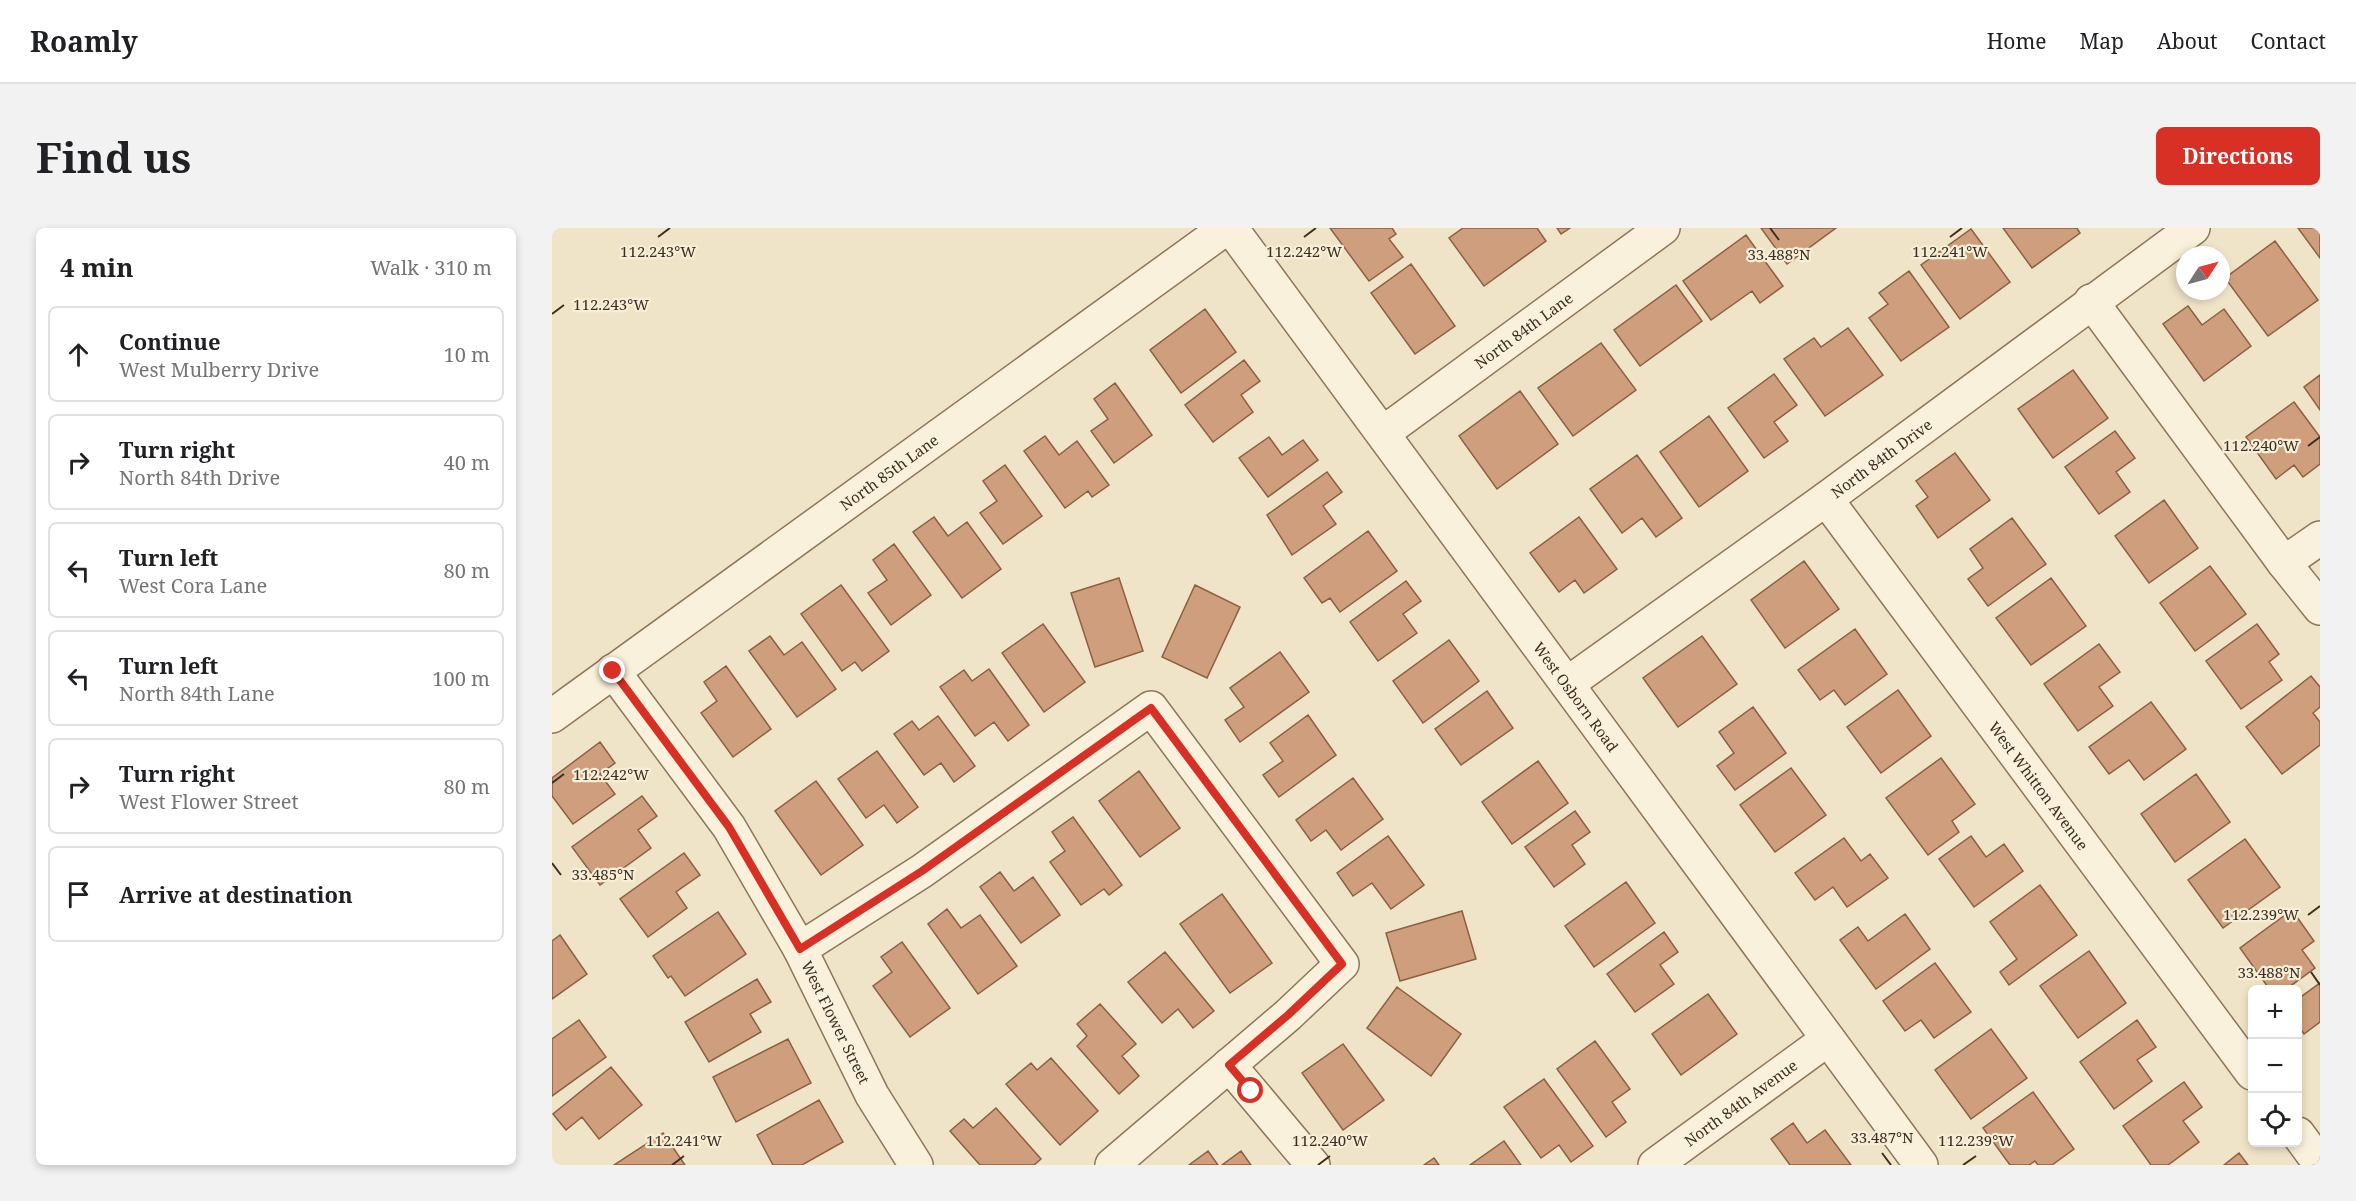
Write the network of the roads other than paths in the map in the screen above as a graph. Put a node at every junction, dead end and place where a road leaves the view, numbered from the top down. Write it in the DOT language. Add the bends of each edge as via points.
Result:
graph roads {
  1 [pos="1226,228"];
  2 [pos="1231,228"];
  3 [pos="1663,228"];
  4 [pos="2193,228"];
  5 [pos="2091,301"];
  6 [pos="1383,433"];
  7 [pos="1826,499"];
  8 [pos="2320,538"];
  9 [pos="2284,563"];
  10 [pos="2320,608"];
  11 [pos="613,671"];
  12 [pos="1567,684"];
  13 [pos="552,716"];
  14 [pos="800,949"];
  15 [pos="1828,1039"];
  16 [pos="1229,1065"];
  17 [pos="2248,1066"];
  18 [pos="2302,1139"];
  19 [pos="2320,1164"];
  20 [pos="916,1165"];
  21 [pos="1112,1165"];
  22 [pos="1313,1165"];
  23 [pos="1655,1165"];
  24 [pos="1921,1165"];
  1 -- 11 [label="street, North 85th Lane"];
  2 -- 6 [label="street, West Osborn Road"];
  3 -- 6 [label="street, North 84th Lane"];
  4 -- 5 [label="street, North 84th Drive"];
  5 -- 7 [label="street, North 84th Drive"];
  5 -- 9 [label="street"];
  6 -- 12 [label="street, West Osborn Road"];
  7 -- 12 [label="street, North 84th Drive"];
  7 -- 17 [label="street, West Whitton Avenue"];
  8 -- 9 [label="street"];
  9 -- 10 [label="street"];
  11 -- 13 [label="street, North 85th Lane"];
  11 -- 14 [label="street, West Flower Street" via="729,827"];
  12 -- 15 [label="street, West Osborn Road"];
  14 -- 16 [label="street" via="922,871 1151,708 1342,964"];
  14 -- 20 [label="street, West Flower Street" via="872,1095"];
  15 -- 23 [label="street, North 84th Avenue"];
  15 -- 24 [label="street, West Osborn Road"];
  16 -- 21 [label="street"];
  16 -- 22 [label="street"];
  18 -- 19 [label="street"];
}
